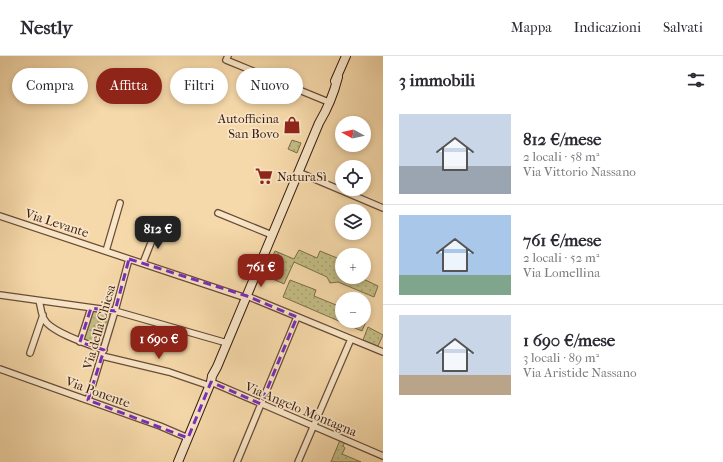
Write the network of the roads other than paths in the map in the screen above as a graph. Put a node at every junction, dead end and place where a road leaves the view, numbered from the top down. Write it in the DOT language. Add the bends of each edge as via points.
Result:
graph roads {
  1 [pos="228,56"];
  2 [pos="346,56"];
  3 [pos="338,77"];
  4 [pos="326,101"];
  5 [pos="319,123"];
  6 [pos="298,172"];
  7 [pos="120,203"];
  8 [pos="383,208"];
  9 [pos="218,213"];
  10 [pos="0,216"];
  11 [pos="156,230"];
  12 [pos="272,235"];
  13 [pos="106,251"];
  14 [pos="129,258"];
  15 [pos="143,263"];
  16 [pos="0,295"];
  17 [pos="246,297"];
  18 [pos="39,301"];
  19 [pos="91,308"];
  20 [pos="115,311"];
  21 [pos="43,314"];
  22 [pos="298,317"];
  23 [pos="351,339"];
  24 [pos="80,342"];
  25 [pos="228,342"];
  26 [pos="104,350"];
  27 [pos="383,352"];
  28 [pos="30,353"];
  29 [pos="102,356"];
  30 [pos="0,369"];
  31 [pos="211,383"];
  32 [pos="88,400"];
  33 [pos="261,404"];
  34 [pos="314,426"];
  35 [pos="188,438"];
  36 [pos="383,456"];
  37 [pos="178,462"];
  38 [pos="237,462"];
  39 [pos="298,462"];
  1 -- 4 [label="street" via="226,60"];
  2 -- 3 [label="main road"];
  3 -- 4 [label="main road"];
  3 -- 5 [label="main road" via="326,112"];
  4 -- 5 [label="main road"];
  5 -- 6 [label="main road"];
  6 -- 8 [label="street"];
  6 -- 12 [label="main road"];
  7 -- 13 [label="street"];
  9 -- 12 [label="street"];
  10 -- 13 [label="street, Via Levante"];
  11 -- 15 [label="street"];
  12 -- 17 [label="main road"];
  13 -- 14 [label="street, Via Levante"];
  14 -- 15 [label="street, Via Levante"];
  14 -- 20 [label="street, Via della Chiesa"];
  15 -- 17 [label="street, Via Levante"];
  16 -- 18 [label="street"];
  17 -- 22 [label="street, Via Levante"];
  17 -- 25 [label="main road"];
  18 -- 19 [label="street"];
  18 -- 21 [label="street"];
  19 -- 20 [label="street"];
  19 -- 24 [label="street"];
  20 -- 25 [label="street"];
  20 -- 26 [label="street, Via della Chiesa"];
  21 -- 24 [label="street" via="44,320 49,324"];
  21 -- 28 [label="street"];
  22 -- 23 [label="street, Via Levante"];
  22 -- 33 [label="street"];
  23 -- 27 [label="street, Via Levante"];
  23 -- 34 [label="street"];
  24 -- 26 [label="street"];
  25 -- 31 [label="main road" via="213,372"];
  26 -- 29 [label="street, Via della Chiesa"];
  29 -- 31 [label="street, Via Angelo Montagna"];
  29 -- 32 [label="street, Via della Chiesa"];
  30 -- 32 [label="street, Via Ponente"];
  31 -- 33 [label="street, Via Angelo Montagna"];
  31 -- 35 [label="main road"];
  32 -- 35 [label="street, Via Ponente"];
  33 -- 34 [label="street, Via Angelo Montagna"];
  33 -- 38 [label="street"];
  34 -- 36 [label="street, Via Angelo Montagna"];
  34 -- 39 [label="street"];
  35 -- 37 [label="main road"];
}
